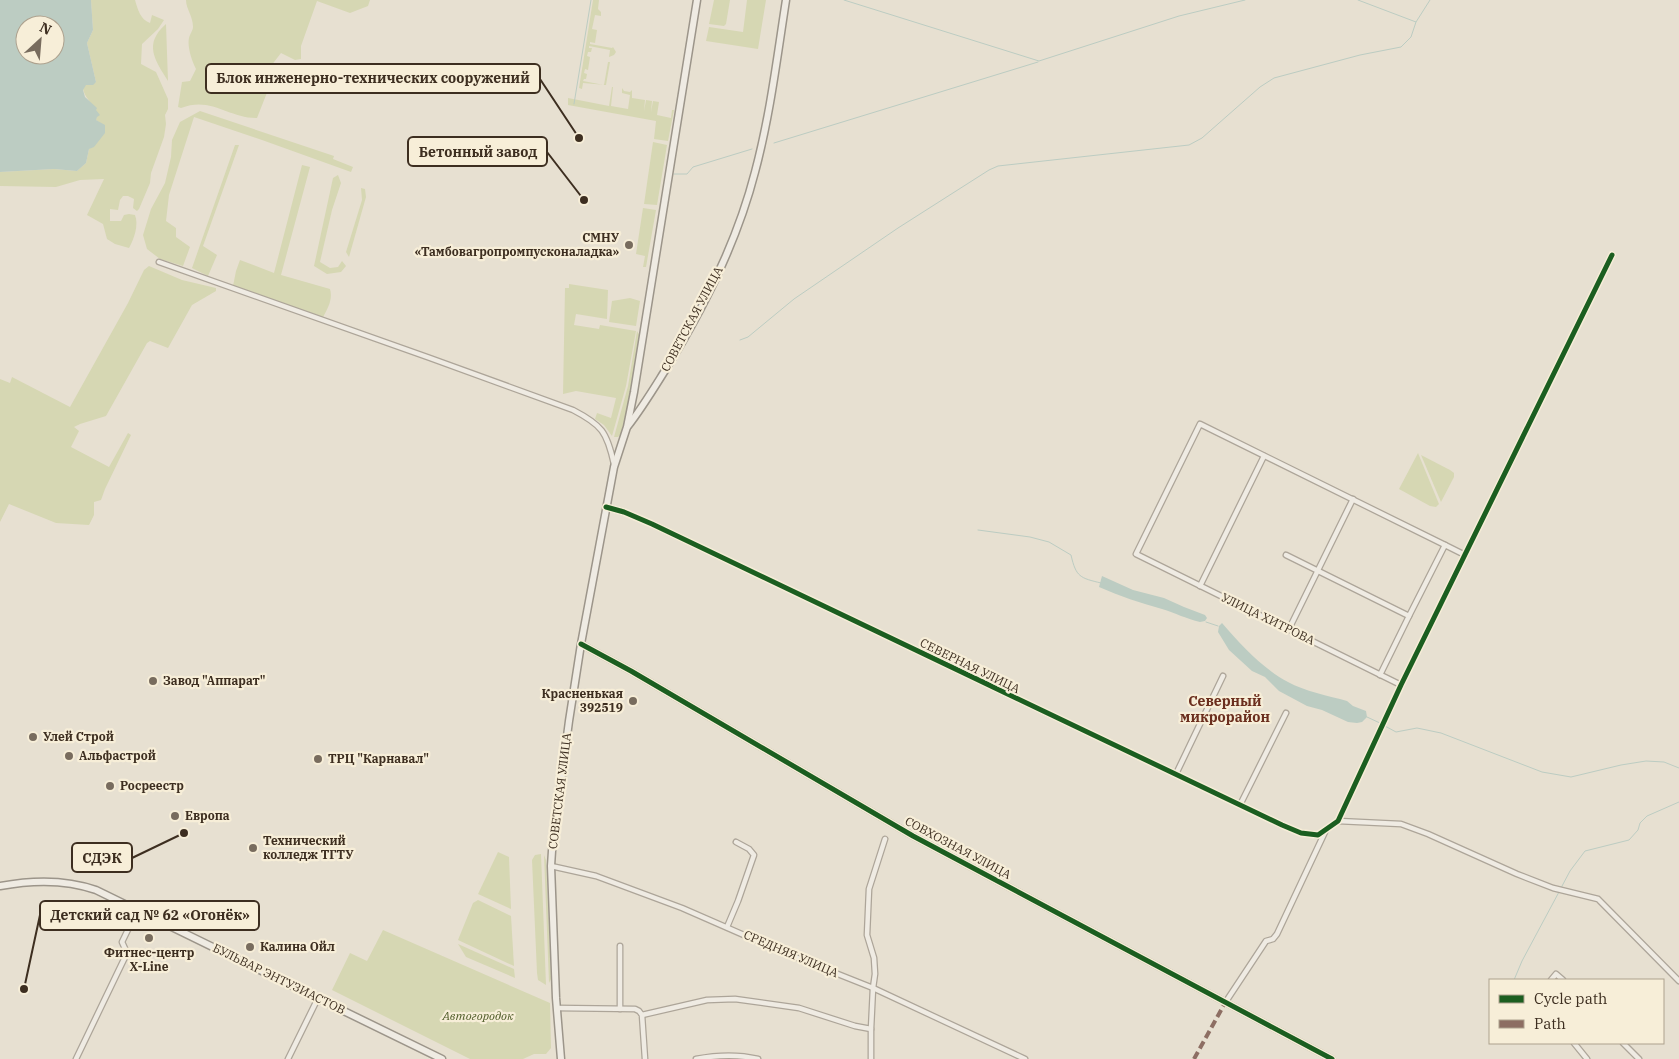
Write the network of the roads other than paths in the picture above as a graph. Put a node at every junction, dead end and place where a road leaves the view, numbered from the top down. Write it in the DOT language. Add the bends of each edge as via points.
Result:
graph roads {
  1 [pos="697,0"];
  2 [pos="786,0"];
  3 [pos="1612,255"];
  4 [pos="159,262"];
  5 [pos="627,427"];
  6 [pos="1264,456"];
  7 [pos="614,467"];
  8 [pos="1353,500"];
  9 [pos="606,507"];
  10 [pos="1444,545"];
  11 [pos="1286,555"];
  12 [pos="1465,555"];
  13 [pos="1318,571"];
  14 [pos="1200,586"];
  15 [pos="1409,616"];
  16 [pos="1289,629"];
  17 [pos="581,644"];
  18 [pos="1380,675"];
  19 [pos="1223,676"];
  20 [pos="1401,685"];
  21 [pos="1286,713"];
  22 [pos="1176,774"];
  23 [pos="1240,805"];
  24 [pos="1338,820"];
  25 [pos="1326,831"];
  26 [pos="885,839"];
  27 [pos="736,842"];
  28 [pos="551,866"];
  29 [pos="0,886"];
  30 [pos="138,909"];
  31 [pos="727,927"];
  32 [pos="620,946"];
  33 [pos="1552,979"];
  34 [pos="1562,979"];
  35 [pos="1679,981"];
  36 [pos="873,988"];
  37 [pos="318,998"];
  38 [pos="1224,1003"];
  39 [pos="557,1008"];
  40 [pos="620,1009"];
  41 [pos="642,1015"];
  42 [pos="871,1030"];
  43 [pos="1575,1044"];
  44 [pos="1625,1044"];
  45 [pos="76,1059"];
  46 [pos="288,1059"];
  47 [pos="442,1059"];
  48 [pos="561,1059"];
  49 [pos="645,1059"];
  50 [pos="696,1059"];
  51 [pos="758,1059"];
  52 [pos="870,1059"];
  53 [pos="1025,1059"];
  54 [pos="1332,1059"];
  55 [pos="1587,1059"];
  56 [pos="1639,1059"];
  1 -- 5 [label="main road"];
  2 -- 5 [label="main road, СОВЕТСКАЯ УЛИЦА" via="765,132 737,228 704,302 663,374"];
  3 -- 12 [label="street"];
  4 -- 7 [label="street" via="573,410 592,420 601,430 609,442"];
  5 -- 7 [label="main road, СОВЕТСКАЯ УЛИЦА"];
  6 -- 8 [label="street"];
  6 -- 14 [label="street"];
  6 -- 14 [label="street, УЛИЦА ХИТРОВА" via="1200,424 1136,554"];
  7 -- 9 [label="main road, СОВЕТСКАЯ УЛИЦА"];
  8 -- 10 [label="street"];
  8 -- 13 [label="street"];
  9 -- 17 [label="main road, СОВЕТСКАЯ УЛИЦА"];
  9 -- 22 [label="street, СЕВЕРНАЯ УЛИЦА" via="660,528"];
  10 -- 12 [label="street"];
  10 -- 15 [label="street"];
  11 -- 13 [label="street"];
  12 -- 20 [label="street"];
  13 -- 15 [label="street"];
  13 -- 16 [label="street"];
  14 -- 16 [label="street, УЛИЦА ХИТРОВА"];
  15 -- 18 [label="street"];
  16 -- 18 [label="street, УЛИЦА ХИТРОВА"];
  17 -- 28 [label="main road, СОВЕТСКАЯ УЛИЦА"];
  17 -- 38 [label="street, СОВХОЗНАЯ УЛИЦА" via="913,836"];
  18 -- 20 [label="street, УЛИЦА ХИТРОВА"];
  19 -- 22 [label="street"];
  20 -- 24 [label="street"];
  21 -- 23 [label="street"];
  22 -- 23 [label="street, СЕВЕРНАЯ УЛИЦА"];
  23 -- 25 [label="street, СЕВЕРНАЯ УЛИЦА" via="1301,833 1318,835"];
  24 -- 25 [label="street"];
  24 -- 35 [label="street" via="1401,824 1553,888 1598,899"];
  25 -- 38 [label="street" via="1277,934 1266,941"];
  26 -- 36 [label="street" via="869,889 866,935 874,958"];
  27 -- 31 [label="street" via="754,855"];
  28 -- 31 [label="street, СРЕДНЯЯ УЛИЦА" via="596,876"];
  28 -- 39 [label="main road, СОВЕТСКАЯ УЛИЦА"];
  29 -- 30 [label="main road, БУЛЬВАР ЭНТУЗИАСТОВ" via="32,881 67,883 96,890"];
  30 -- 37 [label="main road, БУЛЬВАР ЭНТУЗИАСТОВ"];
  30 -- 45 [label="street" via="122,942 127,953"];
  31 -- 36 [label="street, СРЕДНЯЯ УЛИЦА"];
  32 -- 40 [label="street"];
  33 -- 34 [label="street" via="1556,974"];
  36 -- 42 [label="street"];
  36 -- 53 [label="street, СРЕДНЯЯ УЛИЦА"];
  37 -- 46 [label="street"];
  37 -- 47 [label="main road, БУЛЬВАР ЭНТУЗИАСТОВ"];
  38 -- 54 [label="street, СОВХОЗНАЯ УЛИЦА"];
  39 -- 40 [label="street"];
  39 -- 48 [label="main road, СОВЕТСКАЯ УЛИЦА"];
  40 -- 41 [label="street" via="635,1009"];
  41 -- 42 [label="street" via="707,1000 735,999 799,1008"];
  41 -- 49 [label="street"];
  42 -- 52 [label="street"];
  43 -- 55 [label="street"];
  44 -- 56 [label="street"];
  50 -- 51 [label="street" via="728,1055"];
}
